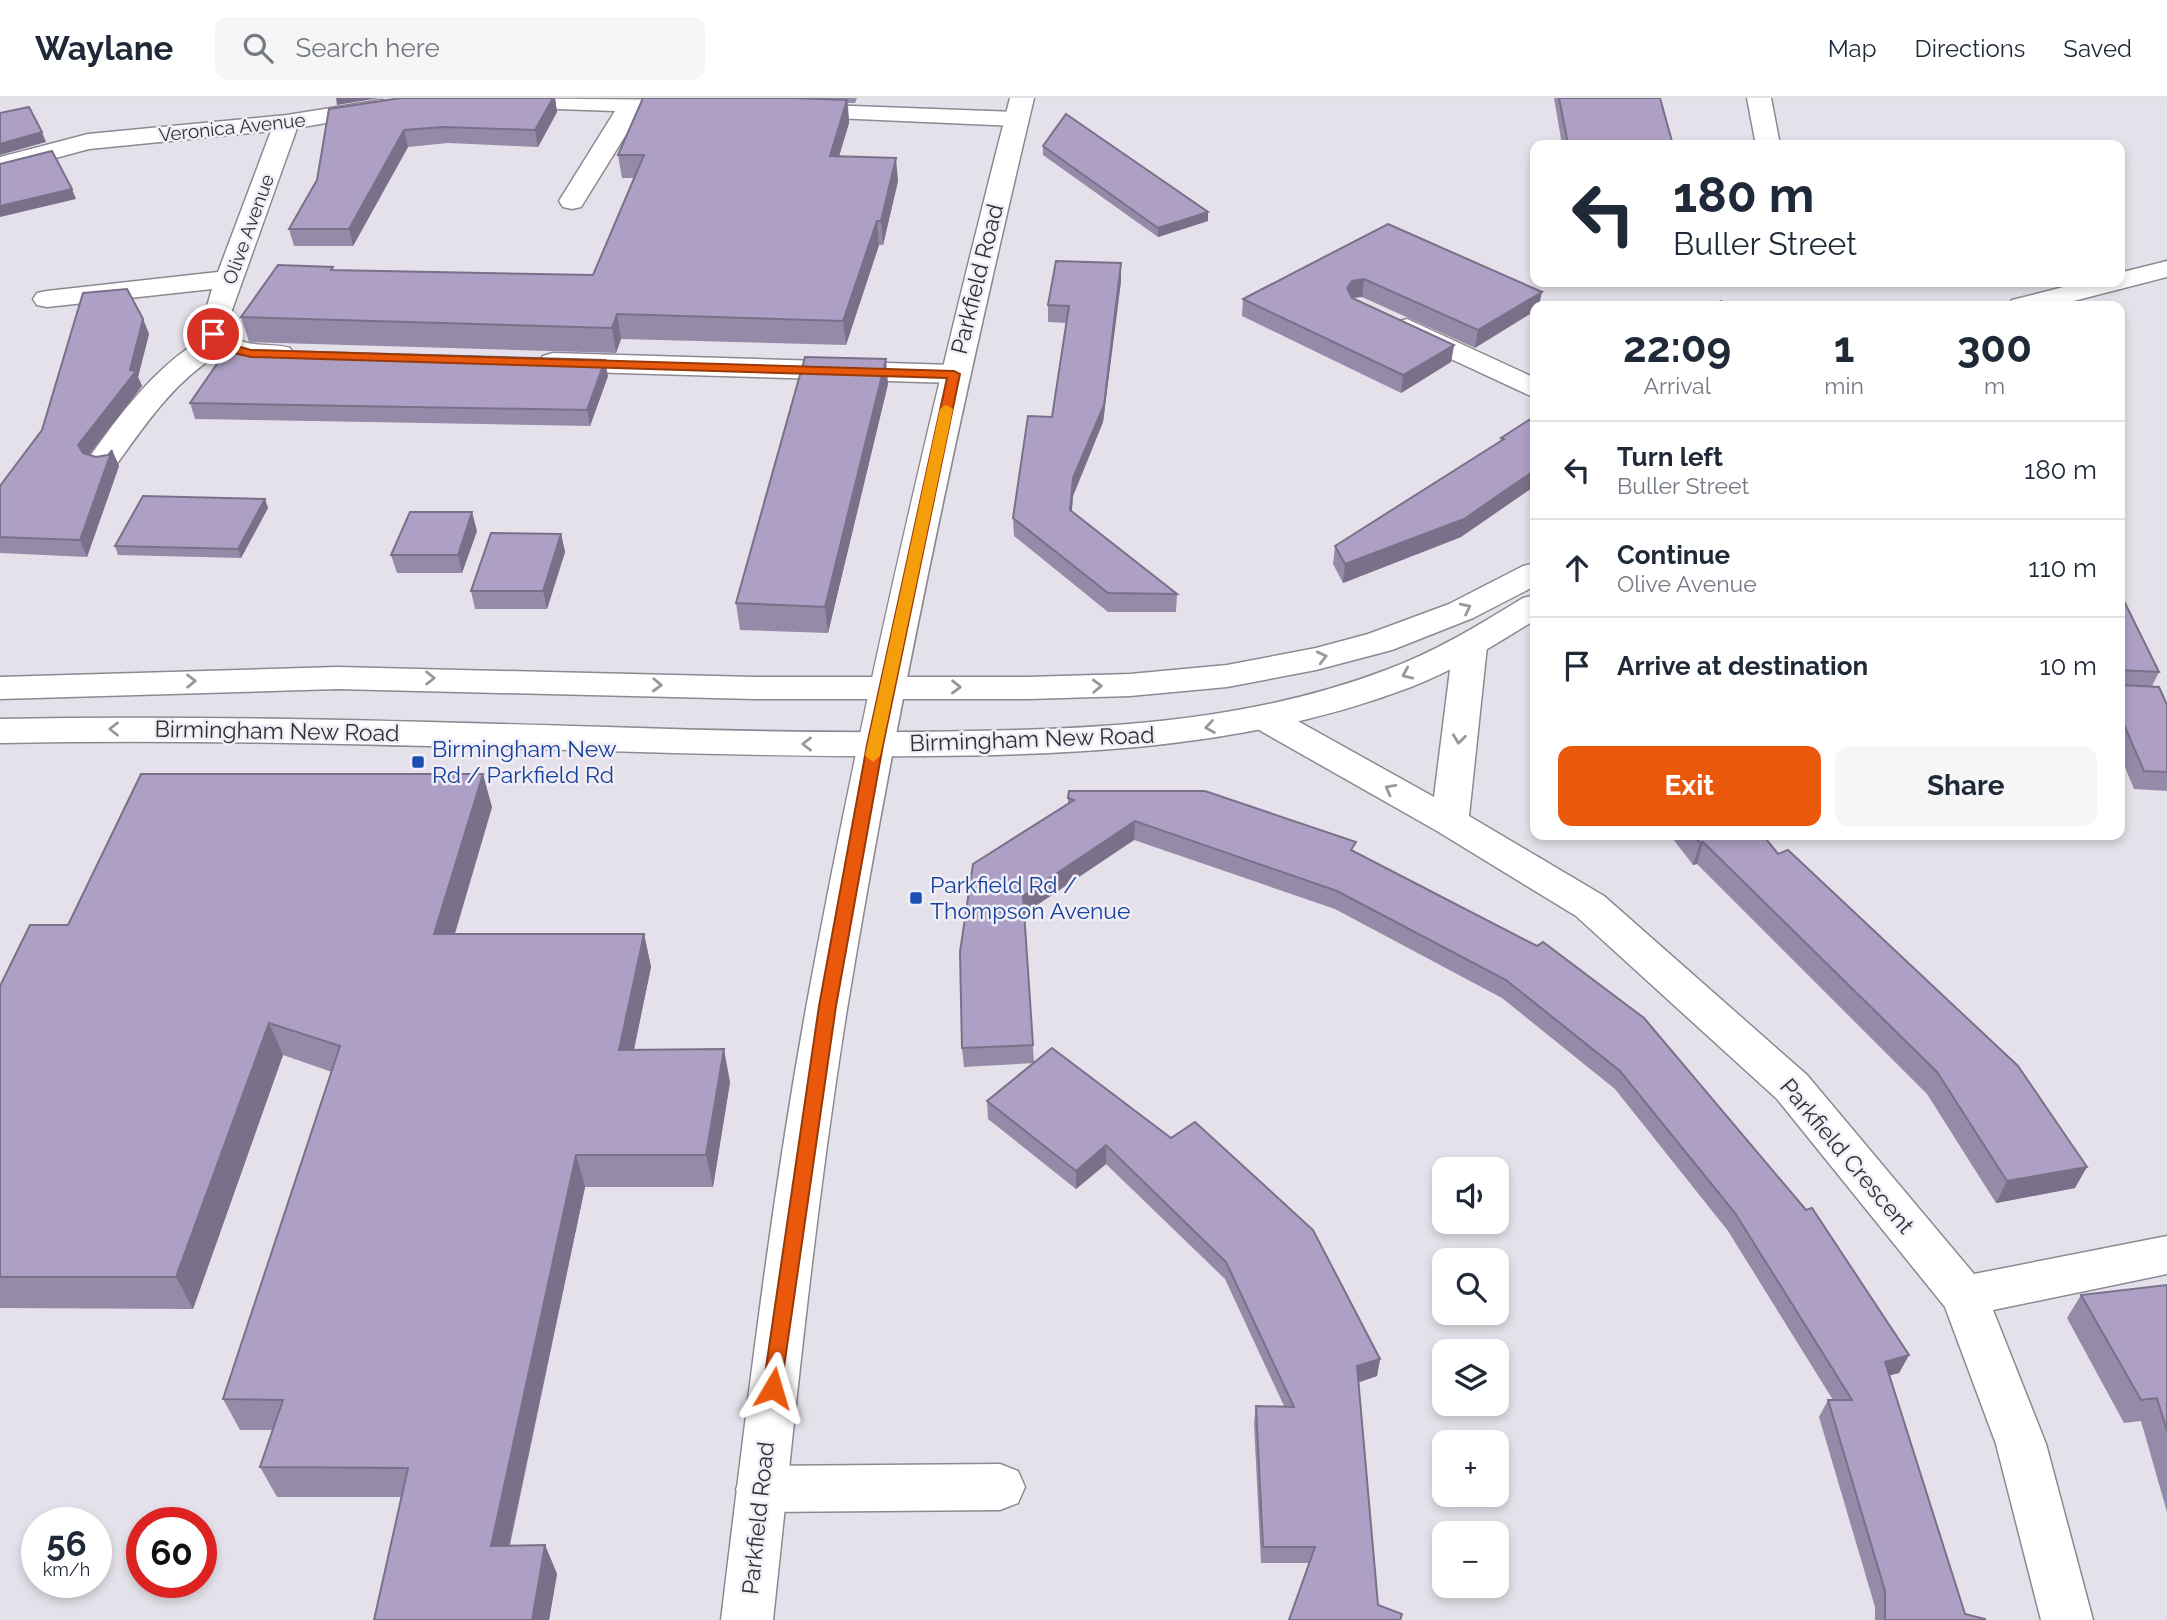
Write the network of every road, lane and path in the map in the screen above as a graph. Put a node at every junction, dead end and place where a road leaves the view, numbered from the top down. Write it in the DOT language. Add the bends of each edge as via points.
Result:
graph roads {
  1 [pos="1759,98"];
  2 [pos="480,99"];
  3 [pos="411,103"];
  4 [pos="633,105"];
  5 [pos="715,108"];
  6 [pos="1019,109"];
  7 [pos="770,110"];
  8 [pos="287,122"];
  9 [pos="1767,140"];
  10 [pos="0,165"];
  11 [pos="572,201"];
  12 [pos="2167,269"];
  13 [pos="229,279"];
  14 [pos="2125,279"];
  15 [pos="2094,287"];
  16 [pos="47,299"];
  17 [pos="2041,301"];
  18 [pos="1386,318"];
  19 [pos="220,341"];
  20 [pos="306,355"];
  21 [pos="526,362"];
  22 [pos="954,374"];
  23 [pos="1530,387"];
  24 [pos="103,461"];
  25 [pos="1530,575"];
  26 [pos="1530,608"];
  27 [pos="1470,646"];
  28 [pos="380,678"];
  29 [pos="888,686"];
  30 [pos="0,688"];
  31 [pos="1265,718"];
  32 [pos="0,731"];
  33 [pos="363,733"];
  34 [pos="875,745"];
  35 [pos="1450,822"];
  36 [pos="2167,1255"];
  37 [pos="1964,1296"];
  38 [pos="1000,1487"];
  39 [pos="761,1489"];
  40 [pos="747,1620"];
  41 [pos="2067,1620"];
  1 -- 9 [label="main road"];
  2 -- 4 [label="main road"];
  3 -- 8 [label="main road, Veronica Avenue"];
  4 -- 5 [label="main road"];
  4 -- 11 [label="main road"];
  6 -- 7 [label="main road"];
  6 -- 22 [label="main road, Parkfield Road"];
  8 -- 10 [label="main road, Veronica Avenue" via="89,142"];
  8 -- 13 [label="main road, Olive Avenue"];
  12 -- 14 [label="main road"];
  13 -- 16 [label="main road"];
  13 -- 19 [label="main road, Olive Avenue" via="213,334"];
  15 -- 17 [label="main road"];
  18 -- 23 [label="main road"];
  19 -- 20 [label="main road" via="251,354"];
  19 -- 24 [label="main road" via="193,356 148,398"];
  21 -- 22 [label="main road"];
  22 -- 29 [label="main road, Parkfield Road"];
  29 -- 25 [label="main road, Birmingham New Road, one-way" via="1130,685 1227,676 1380,642 1461,611"];
  26 -- 27 [label="main road, Birmingham New Road"];
  27 -- 31 [label="main road, Birmingham New Road, one-way" via="1397,679"];
  27 -- 35 [label="main road, one-way"];
  28 -- 29 [label="main road, Birmingham New Road, one-way" via="755,688"];
  30 -- 28 [label="main road, Birmingham New Road, one-way"];
  28 -- 33 [label="main road"];
  29 -- 34 [label="main road, Parkfield Road"];
  31 -- 34 [label="main road, Birmingham New Road, one-way" via="1155,736"];
  35 -- 31 [label="main road, Parkfield Crescent, one-way"];
  33 -- 32 [label="main road, Birmingham New Road, one-way" via="213,728"];
  34 -- 33 [label="main road, Birmingham New Road, one-way"];
  34 -- 39 [label="main road, Parkfield Road" via="827,1006"];
  35 -- 37 [label="main road, Parkfield Crescent" via="1590,906 1791,1087"];
  36 -- 37 [label="main road"];
  37 -- 41 [label="main road, Parkfield Crescent" via="2021,1444"];
  38 -- 39 [label="main road"];
  39 -- 40 [label="main road, Parkfield Road"];
}
